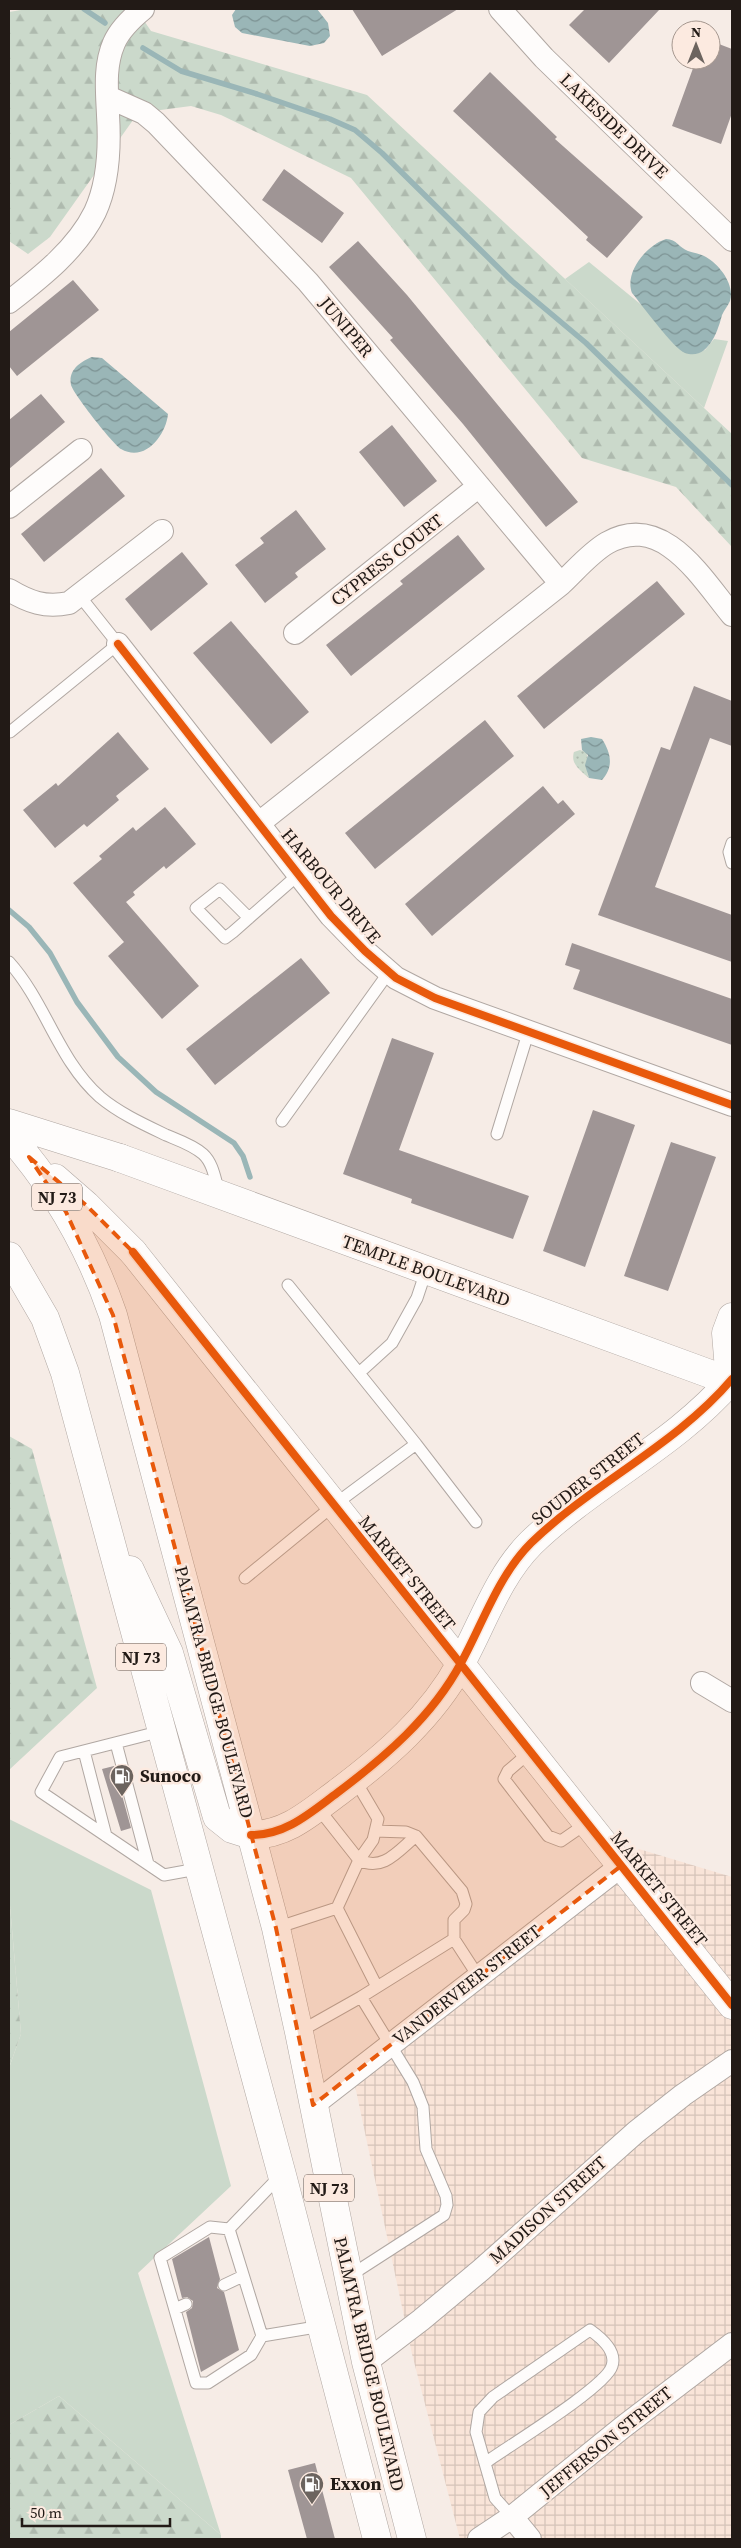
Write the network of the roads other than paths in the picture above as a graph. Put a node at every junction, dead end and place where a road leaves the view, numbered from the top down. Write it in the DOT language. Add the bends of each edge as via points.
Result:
graph roads {
  1 [pos="143,9"];
  2 [pos="512,13"];
  3 [pos="108,97"];
  4 [pos="732,237"];
  5 [pos="9,302"];
  6 [pos="81,450"];
  7 [pos="480,486"];
  8 [pos="9,507"];
  9 [pos="162,531"];
  10 [pos="561,584"];
  11 [pos="9,590"];
  12 [pos="79,595"];
  13 [pos="732,615"];
  14 [pos="295,633"];
  15 [pos="118,644"];
  16 [pos="10,732"];
  17 [pos="259,823"];
  18 [pos="732,843"];
  19 [pos="732,863"];
  20 [pos="299,874"];
  21 [pos="249,918"];
  22 [pos="9,962"];
  23 [pos="389,972"];
  24 [pos="529,1030"];
  25 [pos="732,1105"];
  26 [pos="282,1121"];
  27 [pos="9,1123"];
  28 [pos="497,1134"];
  29 [pos="9,1135"];
  30 [pos="29,1157"];
  31 [pos="220,1196"];
  32 [pos="12,1264"];
  33 [pos="426,1271"];
  34 [pos="288,1285"];
  35 [pos="732,1317"];
  36 [pos="359,1373"];
  37 [pos="732,1381"];
  38 [pos="416,1444"];
  39 [pos="334,1505"];
  40 [pos="102,1512"];
  41 [pos="476,1522"];
  42 [pos="245,1578"];
  43 [pos="461,1664"];
  44 [pos="702,1683"];
  45 [pos="732,1701"];
  46 [pos="162,1731"];
  47 [pos="116,1743"];
  48 [pos="84,1751"];
  49 [pos="530,1752"];
  50 [pos="354,1780"];
  51 [pos="318,1808"];
  52 [pos="587,1823"];
  53 [pos="375,1831"];
  54 [pos="251,1835"];
  55 [pos="106,1836"];
  56 [pos="416,1836"];
  57 [pos="359,1860"];
  58 [pos="148,1864"];
  59 [pos="621,1866"];
  60 [pos="197,1869"];
  61 [pos="337,1908"];
  62 [pos="276,1928"];
  63 [pos="454,1939"];
  64 [pos="478,1976"];
  65 [pos="377,1987"];
  66 [pos="361,1997"];
  67 [pos="732,2005"];
  68 [pos="299,2032"];
  69 [pos="389,2046"];
  70 [pos="732,2061"];
  71 [pos="313,2104"];
  72 [pos="282,2175"];
  73 [pos="229,2229"];
  74 [pos="243,2276"];
  75 [pos="348,2277"];
  76 [pos="224,2285"];
  77 [pos="186,2304"];
  78 [pos="175,2309"];
  79 [pos="322,2326"];
  80 [pos="262,2336"];
  81 [pos="732,2344"];
  82 [pos="366,2362"];
  83 [pos="485,2463"];
  84 [pos="512,2517"];
  85 [pos="377,2539"];
  86 [pos="412,2539"];
  87 [pos="479,2539"];
  88 [pos="530,2539"];
  1 -- 3 [label="street" via="126,24 114,42 108,60"];
  2 -- 4 [label="street, LAKESIDE DRIVE" via="544,58"];
  3 -- 5 [label="street" via="108,163 104,188 95,212 66,252"];
  3 -- 7 [label="street, JUNIPER" via="144,113 182,148 308,282"];
  6 -- 8 [label="street"];
  7 -- 10 [label="street, JUNIPER"];
  7 -- 14 [label="street, CYPRESS COURT"];
  9 -- 12 [label="street"];
  10 -- 13 [label="street, HARBOUR DRIVE" via="607,543 646,535 658,538 684,558"];
  10 -- 17 [label="street, HARBOUR DRIVE"];
  11 -- 12 [label="street" via="35,603 52,607 69,603"];
  12 -- 15 [label="lane, HARBOUR DRIVE"];
  15 -- 16 [label="lane"];
  15 -- 17 [label="street, HARBOUR DRIVE"];
  17 -- 20 [label="street, HARBOUR DRIVE"];
  18 -- 19 [label="lane" via="729,852"];
  20 -- 21 [label="lane"];
  20 -- 23 [label="street, HARBOUR DRIVE" via="331,916"];
  21 -- 21 [label="lane" via="225,938 196,908 220,889"];
  22 -- 31 [label="lane" via="28,988 70,1064 83,1080 121,1112 202,1153 213,1169"];
  23 -- 24 [label="street, HARBOUR DRIVE" via="435,998"];
  23 -- 26 [label="lane"];
  24 -- 25 [label="street, HARBOUR DRIVE"];
  24 -- 28 [label="lane"];
  27 -- 31 [label="main road, TEMPLE BOULEVARD" via="120,1158"];
  29 -- 30 [label="main road, PALMYRA BRIDGE BOULEVARD / NJ 73"];
  30 -- 39 [label="main road, MARKET STREET" via="86,1205 133,1252"];
  30 -- 54 [label="main road, PALMYRA BRIDGE BOULEVARD / NJ 73" via="66,1212 94,1267 113,1315"];
  31 -- 33 [label="main road, TEMPLE BOULEVARD"];
  32 -- 40 [label="main road, PALMYRA BRIDGE BOULEVARD / NJ 73" via="45,1318 56,1346"];
  33 -- 36 [label="lane" via="417,1298 392,1343"];
  33 -- 37 [label="main road, TEMPLE BOULEVARD"];
  34 -- 36 [label="lane"];
  35 -- 37 [label="main road" via="726,1333"];
  36 -- 38 [label="lane"];
  37 -- 43 [label="main road, SOUDER STREET" via="710,1404 531,1544 495,1594"];
  38 -- 39 [label="lane"];
  38 -- 41 [label="lane"];
  39 -- 42 [label="lane"];
  39 -- 43 [label="main road, MARKET STREET"];
  40 -- 46 [label="main road, PALMYRA BRIDGE BOULEVARD / NJ 73"];
  40 -- 54 [label="main road" via="169,1653 217,1817 232,1829"];
  43 -- 49 [label="main road, MARKET STREET"];
  43 -- 50 [label="main road, SOUDER STREET" via="441,1695 412,1728"];
  44 -- 45 [label="street"];
  46 -- 47 [label="lane"];
  46 -- 60 [label="main road, PALMYRA BRIDGE BOULEVARD / NJ 73"];
  47 -- 48 [label="lane"];
  47 -- 58 [label="lane"];
  48 -- 55 [label="lane"];
  48 -- 55 [label="lane" via="60,1757 41,1792"];
  49 -- 52 [label="main road, MARKET STREET"];
  49 -- 52 [label="lane" via="508,1771 504,1779 548,1836 561,1841"];
  50 -- 51 [label="main road, SOUDER STREET"];
  50 -- 53 [label="lane" via="378,1818"];
  51 -- 54 [label="main road, SOUDER STREET" via="281,1830"];
  51 -- 57 [label="lane"];
  52 -- 59 [label="main road, MARKET STREET"];
  53 -- 56 [label="lane" via="406,1832"];
  53 -- 57 [label="lane" via="373,1840"];
  54 -- 62 [label="main road, PALMYRA BRIDGE BOULEVARD / NJ 73"];
  55 -- 58 [label="lane"];
  56 -- 57 [label="lane" via="377,1865"];
  56 -- 63 [label="lane" via="465,1898 464,1910 454,1920"];
  57 -- 61 [label="lane"];
  58 -- 60 [label="lane" via="164,1875"];
  59 -- 64 [label="street, VANDERVEER STREET"];
  59 -- 67 [label="main road, MARKET STREET"];
  60 -- 72 [label="main road, PALMYRA BRIDGE BOULEVARD / NJ 73"];
  61 -- 62 [label="lane"];
  61 -- 65 [label="lane"];
  62 -- 68 [label="main road, PALMYRA BRIDGE BOULEVARD / NJ 73"];
  63 -- 64 [label="lane"];
  63 -- 65 [label="lane"];
  64 -- 69 [label="street, VANDERVEER STREET"];
  65 -- 66 [label="lane"];
  66 -- 68 [label="lane"];
  66 -- 69 [label="lane"];
  68 -- 71 [label="main road, PALMYRA BRIDGE BOULEVARD / NJ 73"];
  69 -- 71 [label="street, VANDERVEER STREET"];
  69 -- 75 [label="lane" via="413,2082 423,2107 426,2149 447,2205 444,2215"];
  70 -- 82 [label="street, MADISON STREET" via="636,2132 448,2298"];
  71 -- 75 [label="main road, PALMYRA BRIDGE BOULEVARD / NJ 73"];
  72 -- 73 [label="lane"];
  72 -- 79 [label="main road, PALMYRA BRIDGE BOULEVARD / NJ 73"];
  73 -- 74 [label="lane"];
  73 -- 78 [label="lane" via="210,2227 160,2258"];
  74 -- 76 [label="lane"];
  74 -- 80 [label="lane"];
  75 -- 82 [label="main road, PALMYRA BRIDGE BOULEVARD / NJ 73"];
  77 -- 78 [label="lane"];
  78 -- 80 [label="lane" via="196,2383 208,2383 251,2355"];
  79 -- 80 [label="lane"];
  79 -- 85 [label="main road, PALMYRA BRIDGE BOULEVARD / NJ 73"];
  81 -- 84 [label="street, JEFFERSON STREET"];
  82 -- 86 [label="main road, PALMYRA BRIDGE BOULEVARD / NJ 73"];
  83 -- 83 [label="lane" via="476,2432 479,2412 493,2397 590,2330 599,2336 612,2354 612,2367 596,2386"];
  83 -- 84 [label="lane" via="495,2498"];
  84 -- 87 [label="street, JEFFERSON STREET"];
  84 -- 88 [label="street"];
}
